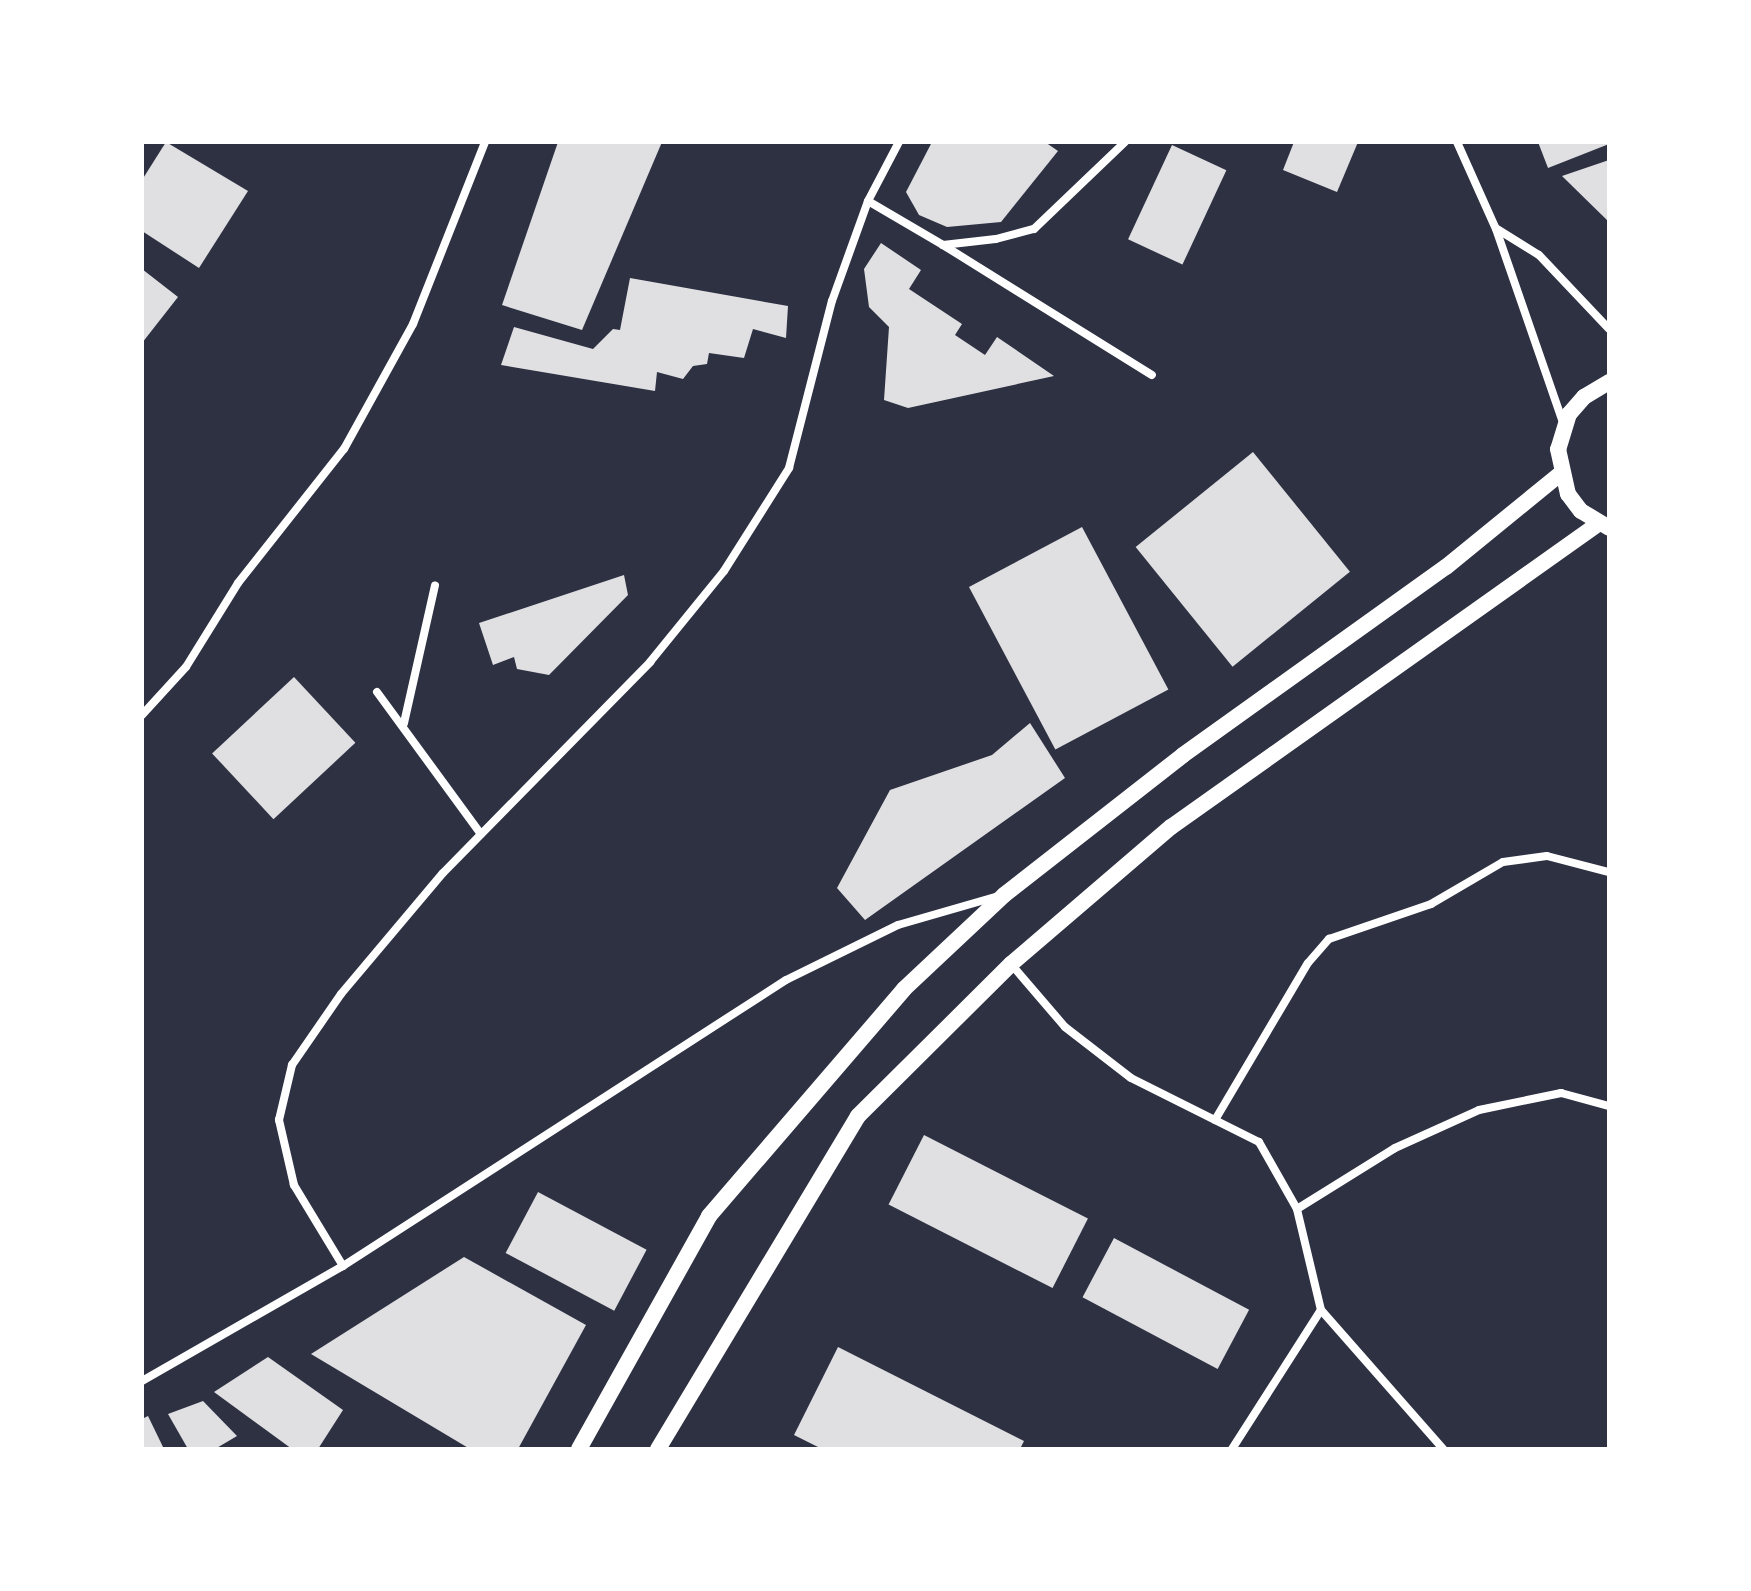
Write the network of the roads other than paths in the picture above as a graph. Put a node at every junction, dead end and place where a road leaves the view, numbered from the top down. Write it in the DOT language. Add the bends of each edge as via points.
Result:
graph roads {
  1 [pos="485,142"];
  2 [pos="899,142"];
  3 [pos="1125,142"];
  4 [pos="1457,142"];
  5 [pos="868,201"];
  6 [pos="1496,229"];
  7 [pos="943,245"];
  8 [pos="1609,329"];
  9 [pos="1152,375"];
  10 [pos="1609,382"];
  11 [pos="1564,425"];
  12 [pos="1560,474"];
  13 [pos="1604,526"];
  14 [pos="435,585"];
  15 [pos="377,692"];
  16 [pos="142,715"];
  17 [pos="404,723"];
  18 [pos="481,834"];
  19 [pos="1609,872"];
  20 [pos="1004,895"];
  21 [pos="1011,964"];
  22 [pos="1609,1106"];
  23 [pos="1215,1120"];
  24 [pos="1297,1209"];
  25 [pos="343,1266"];
  26 [pos="1321,1310"];
  27 [pos="142,1381"];
  28 [pos="579,1449"];
  29 [pos="658,1449"];
  30 [pos="1232,1449"];
  31 [pos="1443,1449"];
  1 -- 16 [label="street" via="413,324 344,449 238,583 186,667"];
  2 -- 5 [label="street"];
  3 -- 7 [label="street" via="1034,229"];
  4 -- 6 [label="street"];
  5 -- 7 [label="street"];
  5 -- 18 [label="street" via="832,301 789,468 724,571 650,662"];
  6 -- 8 [label="street" via="1539,255"];
  6 -- 11 [label="street"];
  7 -- 9 [label="street"];
  10 -- 11 [label="main road" via="1584,397"];
  11 -- 12 [label="main road" via="1558,449"];
  12 -- 13 [label="main road" via="1574,503"];
  12 -- 20 [label="main road" via="1446,567 1183,755"];
  13 -- 21 [label="main road" via="1171,827"];
  14 -- 17 [label="street"];
  15 -- 17 [label="street"];
  17 -- 18 [label="street"];
  18 -- 25 [label="street" via="341,994 292,1065 279,1120 294,1185"];
  19 -- 23 [label="street" via="1547,856 1503,862 1431,904 1329,939 1308,963"];
  20 -- 25 [label="street" via="898,925 786,980"];
  20 -- 28 [label="main road" via="904,989 709,1216"];
  21 -- 23 [label="street" via="1065,1027 1131,1078"];
  21 -- 29 [label="main road" via="858,1116"];
  22 -- 24 [label="street" via="1561,1093 1479,1110 1395,1148"];
  23 -- 24 [label="street" via="1259,1142"];
  24 -- 26 [label="street"];
  25 -- 27 [label="street"];
  26 -- 30 [label="street"];
  26 -- 31 [label="street"];
}
